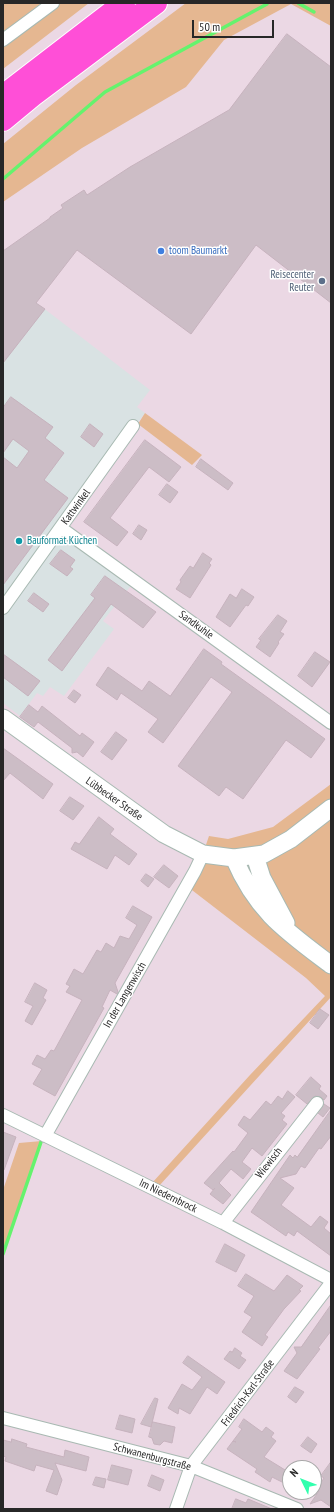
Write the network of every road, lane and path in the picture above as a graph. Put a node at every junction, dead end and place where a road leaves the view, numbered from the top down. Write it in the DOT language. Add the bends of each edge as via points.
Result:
graph roads {
  1 [pos="53,3"];
  2 [pos="124,3"];
  3 [pos="156,3"];
  4 [pos="3,40"];
  5 [pos="3,96"];
  6 [pos="3,120"];
  7 [pos="133,426"];
  8 [pos="61,528"];
  9 [pos="3,608"];
  10 [pos="3,718"];
  11 [pos="331,723"];
  12 [pos="331,808"];
  13 [pos="203,854"];
  14 [pos="255,856"];
  15 [pos="234,858"];
  16 [pos="304,945"];
  17 [pos="331,965"];
  18 [pos="317,1103"];
  19 [pos="3,1115"];
  20 [pos="45,1136"];
  21 [pos="223,1223"];
  22 [pos="331,1282"];
  23 [pos="3,1418"];
  24 [pos="191,1466"];
  25 [pos="176,1509"];
  26 [pos="297,1509"];
  1 -- 4 [label="street"];
  2 -- 5 [label="highway"];
  3 -- 6 [label="highway"];
  7 -- 8 [label="street, Kattwinkel"];
  8 -- 9 [label="street, Kattwinkel"];
  8 -- 11 [label="street, Sandkuhle"];
  10 -- 13 [label="main road, Lübbecker Straße" via="132,812 183,845"];
  12 -- 14 [label="main road, Lübbecker Straße" via="291,839 264,854"];
  13 -- 15 [label="main road, Lübbecker Straße"];
  13 -- 20 [label="street, In der Langenwisch"];
  14 -- 15 [label="main road, Lübbecker Straße"];
  14 -- 16 [label="main road" via="262,878 285,923"];
  15 -- 16 [label="main road" via="244,881 260,904 276,922"];
  16 -- 17 [label="main road"];
  18 -- 21 [label="street, Wiewisch"];
  19 -- 20 [label="street, Im Niedernbrock"];
  20 -- 21 [label="street, Im Niedernbrock"];
  21 -- 22 [label="street, Im Niedernbrock"];
  22 -- 24 [label="street, Friedrich-Karl-Straße"];
  23 -- 24 [label="street, Schwanenburgstraße"];
  24 -- 25 [label="street, Friedrich-Karl-Straße"];
  24 -- 26 [label="street, Schwanenburgstraße"];
}
